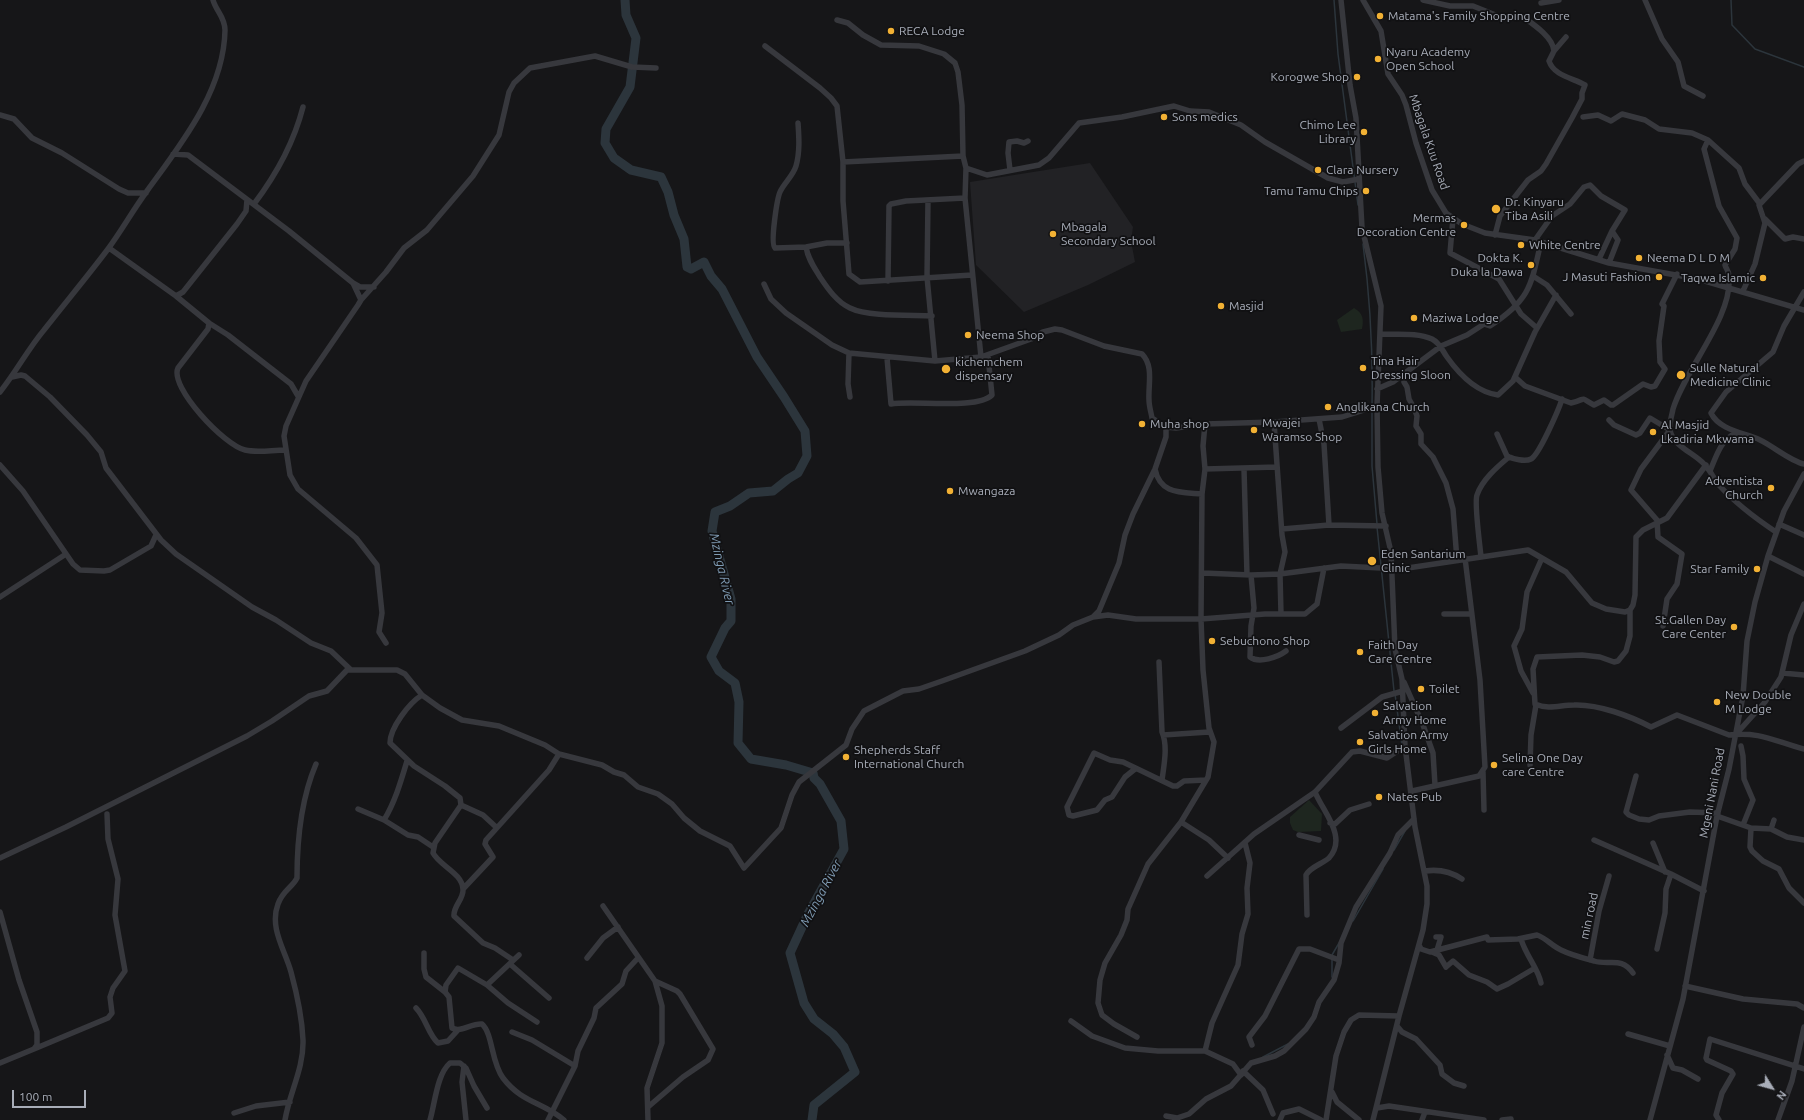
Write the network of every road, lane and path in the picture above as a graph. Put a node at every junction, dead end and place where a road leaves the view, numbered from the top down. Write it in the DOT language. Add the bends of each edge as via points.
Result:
graph roads {
  1 [pos="213,0"];
  2 [pos="1341,0"];
  3 [pos="1363,0"];
  4 [pos="1423,0"];
  5 [pos="1559,0"];
  6 [pos="1646,0"];
  7 [pos="1541,4"];
  8 [pos="838,20"];
  9 [pos="1566,37"];
  10 [pos="765,46"];
  11 [pos="1554,51"];
  12 [pos="656,68"];
  13 [pos="1703,96"];
  14 [pos="303,107"];
  15 [pos="0,115"];
  16 [pos="1583,117"];
  17 [pos="798,123"];
  18 [pos="1708,140"];
  19 [pos="1028,141"];
  20 [pos="182,143"];
  21 [pos="173,154"];
  22 [pos="188,155"];
  23 [pos="963,156"];
  24 [pos="1804,161"];
  25 [pos="843,162"];
  26 [pos="966,168"];
  27 [pos="1010,170"];
  28 [pos="1359,179"];
  29 [pos="146,193"];
  30 [pos="965,198"];
  31 [pos="247,200"];
  32 [pos="928,200"];
  33 [pos="1760,204"];
  34 [pos="255,205"];
  35 [pos="246,209"];
  36 [pos="1453,218"];
  37 [pos="1765,219"];
  38 [pos="1612,231"];
  39 [pos="1495,235"];
  40 [pos="1804,239"];
  41 [pos="1535,240"];
  42 [pos="1541,242"];
  43 [pos="847,243"];
  44 [pos="806,247"];
  45 [pos="109,248"];
  46 [pos="1599,259"];
  47 [pos="1609,263"];
  48 [pos="1677,274"];
  49 [pos="972,275"];
  50 [pos="1533,276"];
  51 [pos="927,277"];
  52 [pos="888,281"];
  53 [pos="353,283"];
  54 [pos="764,284"];
  55 [pos="374,287"];
  56 [pos="1729,288"];
  57 [pos="1743,291"];
  58 [pos="1804,292"];
  59 [pos="1556,295"];
  60 [pos="176,296"];
  61 [pos="361,300"];
  62 [pos="1516,307"];
  63 [pos="1794,308"];
  64 [pos="1804,310"];
  65 [pos="1571,314"];
  66 [pos="932,316"];
  67 [pos="209,323"];
  68 [pos="1537,328"];
  69 [pos="1380,334"];
  70 [pos="1441,346"];
  71 [pos="849,353"];
  72 [pos="988,356"];
  73 [pos="981,357"];
  74 [pos="886,358"];
  75 [pos="935,361"];
  76 [pos="12,377"];
  77 [pos="1515,377"];
  78 [pos="1404,382"];
  79 [pos="1377,389"];
  80 [pos="0,392"];
  81 [pos="298,396"];
  82 [pos="850,397"];
  83 [pos="1562,399"];
  84 [pos="1377,406"];
  85 [pos="1319,419"];
  86 [pos="1609,420"];
  87 [pos="1274,422"];
  88 [pos="1205,424"];
  89 [pos="1166,427"];
  90 [pos="1670,430"];
  91 [pos="1737,433"];
  92 [pos="1496,434"];
  93 [pos="285,450"];
  94 [pos="1509,457"];
  95 [pos="1804,464"];
  96 [pos="0,465"];
  97 [pos="1706,465"];
  98 [pos="1277,467"];
  99 [pos="1156,469"];
  100 [pos="1205,469"];
  101 [pos="1244,469"];
  102 [pos="1710,471"];
  103 [pos="1804,474"];
  104 [pos="1202,494"];
  105 [pos="1658,524"];
  106 [pos="1779,524"];
  107 [pos="1329,525"];
  108 [pos="1386,526"];
  109 [pos="1282,529"];
  110 [pos="1776,532"];
  111 [pos="156,535"];
  112 [pos="1803,535"];
  113 [pos="66,554"];
  114 [pos="1768,556"];
  115 [pos="1481,557"];
  116 [pos="1465,558"];
  117 [pos="1542,558"];
  118 [pos="1457,560"];
  119 [pos="1324,568"];
  120 [pos="1392,570"];
  121 [pos="1203,573"];
  122 [pos="1280,574"];
  123 [pos="1804,574"];
  124 [pos="1249,575"];
  125 [pos="0,597"];
  126 [pos="1804,604"];
  127 [pos="1630,610"];
  128 [pos="1281,614"];
  129 [pos="1444,614"];
  130 [pos="1471,614"];
  131 [pos="1252,615"];
  132 [pos="1092,617"];
  133 [pos="1201,619"];
  134 [pos="1663,626"];
  135 [pos="386,644"];
  136 [pos="1286,651"];
  137 [pos="1159,662"];
  138 [pos="350,669"];
  139 [pos="1782,673"];
  140 [pos="1804,675"];
  141 [pos="1402,680"];
  142 [pos="1403,691"];
  143 [pos="422,695"];
  144 [pos="1534,695"];
  145 [pos="1536,704"];
  146 [pos="1341,728"];
  147 [pos="1210,732"];
  148 [pos="1736,734"];
  149 [pos="1163,735"];
  150 [pos="1405,746"];
  151 [pos="1741,746"];
  152 [pos="1804,749"];
  153 [pos="559,754"];
  154 [pos="407,761"];
  155 [pos="316,764"];
  156 [pos="1530,765"];
  157 [pos="1135,769"];
  158 [pos="1483,772"];
  159 [pos="1636,776"];
  160 [pos="1162,780"];
  161 [pos="1206,780"];
  162 [pos="1436,786"];
  163 [pos="1412,791"];
  164 [pos="1315,792"];
  165 [pos="1369,804"];
  166 [pos="461,805"];
  167 [pos="358,809"];
  168 [pos="1484,810"];
  169 [pos="107,814"];
  170 [pos="1718,815"];
  171 [pos="384,820"];
  172 [pos="1414,820"];
  173 [pos="1774,820"];
  174 [pos="1181,822"];
  175 [pos="1330,823"];
  176 [pos="1743,825"];
  177 [pos="496,827"];
  178 [pos="1751,828"];
  179 [pos="1771,829"];
  180 [pos="1298,835"];
  181 [pos="1319,840"];
  182 [pos="1594,840"];
  183 [pos="1804,840"];
  184 [pos="1245,843"];
  185 [pos="1653,843"];
  186 [pos="434,847"];
  187 [pos="0,858"];
  188 [pos="1228,858"];
  189 [pos="1425,871"];
  190 [pos="1668,873"];
  191 [pos="1207,876"];
  192 [pos="1610,876"];
  193 [pos="1462,879"];
  194 [pos="463,889"];
  195 [pos="1704,891"];
  196 [pos="1804,903"];
  197 [pos="602,906"];
  198 [pos="0,912"];
  199 [pos="1307,915"];
  200 [pos="618,928"];
  201 [pos="1436,937"];
  202 [pos="1521,939"];
  203 [pos="1419,945"];
  204 [pos="1657,949"];
  205 [pos="1437,950"];
  206 [pos="1430,952"];
  207 [pos="424,953"];
  208 [pos="519,954"];
  209 [pos="587,958"];
  210 [pos="638,958"];
  211 [pos="1339,960"];
  212 [pos="1590,960"];
  213 [pos="511,962"];
  214 [pos="1535,968"];
  215 [pos="1633,973"];
  216 [pos="655,981"];
  217 [pos="1541,983"];
  218 [pos="488,985"];
  219 [pos="1685,986"];
  220 [pos="445,992"];
  221 [pos="549,998"];
  222 [pos="416,1008"];
  223 [pos="1804,1008"];
  224 [pos="1399,1016"];
  225 [pos="1071,1021"];
  226 [pos="537,1022"];
  227 [pos="1397,1026"];
  228 [pos="1804,1027"];
  229 [pos="458,1030"];
  230 [pos="512,1032"];
  231 [pos="1628,1034"];
  232 [pos="1137,1036"];
  233 [pos="1252,1045"];
  234 [pos="1670,1046"];
  235 [pos="34,1049"];
  236 [pos="1205,1051"];
  237 [pos="1667,1055"];
  238 [pos="0,1063"];
  239 [pos="464,1066"];
  240 [pos="574,1066"];
  241 [pos="1795,1066"];
  242 [pos="1804,1069"];
  243 [pos="1242,1073"];
  244 [pos="1698,1079"];
  245 [pos="1464,1086"];
  246 [pos="1332,1092"];
  247 [pos="290,1102"];
  248 [pos="648,1107"];
  249 [pos="487,1108"];
  250 [pos="1377,1108"];
  251 [pos="552,1111"];
  252 [pos="1425,1112"];
  253 [pos="234,1113"];
  254 [pos="1273,1114"];
  255 [pos="1166,1116"];
  256 [pos="1324,1119"];
  257 [pos="1511,1119"];
  258 [pos="285,1120"];
  259 [pos="430,1120"];
  260 [pos="466,1120"];
  261 [pos="548,1120"];
  262 [pos="564,1120"];
  263 [pos="648,1120"];
  264 [pos="1280,1120"];
  265 [pos="1359,1120"];
  266 [pos="1373,1120"];
  267 [pos="1422,1120"];
  268 [pos="1484,1120"];
  269 [pos="1502,1120"];
  270 [pos="1650,1120"];
  271 [pos="1719,1120"];
  272 [pos="1778,1120"];
  1 -- 20 [label="street" via="216,9 224,18 223,53 213,84"];
  2 -- 28 [label="street" via="1356,118"];
  3 -- 36 [label="street, Mbagala Kuu Road" via="1381,31 1388,74 1402,95 1408,110 1432,190 1446,213"];
  4 -- 11 [label="street" via="1450,6 1473,6 1503,18 1523,17 1547,37 1554,46"];
  5 -- 7 [label="street"];
  6 -- 13 [label="street" via="1662,39 1678,62 1684,86"];
  8 -- 23 [label="street" via="848,23 881,45 919,46 952,59 961,88"];
  9 -- 11 [label="street"];
  10 -- 25 [label="street" via="834,102 838,110"];
  11 -- 39 [label="street" via="1548,61 1550,66 1562,75 1585,85 1582,98 1544,167 1528,180 1500,216"];
  12 -- 55 [label="street" via="632,66 595,56 530,68 514,83 500,135 473,176 427,230 404,248"];
  14 -- 34 [label="street" via="286,154"];
  15 -- 29 [label="street" via="14,119 32,138 62,153 120,189 128,193"];
  16 -- 18 [label="street" via="1598,115 1612,121 1622,114 1645,120 1659,129 1692,133"];
  17 -- 44 [label="street" via="797,161 780,192 772,244 775,248"];
  18 -- 33 [label="street" via="1739,168 1745,184"];
  18 -- 56 [label="street" via="1704,149 1710,176 1722,214 1737,238 1735,249 1725,265 1729,272"];
  19 -- 27 [label="street" via="1009,142"];
  20 -- 21 [label="street"];
  20 -- 22 [label="street"];
  21 -- 22 [label="street"];
  21 -- 29 [label="street"];
  22 -- 31 [label="street"];
  23 -- 25 [label="street"];
  23 -- 26 [label="street"];
  24 -- 33 [label="street" via="1798,164"];
  25 -- 43 [label="street"];
  26 -- 27 [label="street" via="987,175"];
  26 -- 30 [label="street"];
  27 -- 28 [label="street" via="1039,165 1083,122 1122,118 1174,106 1190,111 1209,112 1241,125 1265,142 1328,178 1343,182"];
  28 -- 69 [label="street" via="1362,228 1381,306"];
  29 -- 45 [label="street"];
  30 -- 32 [label="street"];
  30 -- 49 [label="street"];
  31 -- 34 [label="street"];
  31 -- 35 [label="street"];
  32 -- 51 [label="street"];
  32 -- 52 [label="street" via="894,203 889,206"];
  33 -- 37 [label="street"];
  34 -- 35 [label="street"];
  34 -- 53 [label="street"];
  35 -- 60 [label="street" via="183,292"];
  36 -- 39 [label="street, Mbagala Kuu Road" via="1469,228"];
  36 -- 62 [label="street" via="1450,253 1499,279"];
  37 -- 40 [label="street" via="1785,240 1793,236"];
  37 -- 57 [label="street" via="1759,252"];
  38 -- 41 [label="street" via="1625,209 1601,196 1588,185 1570,204 1552,216"];
  38 -- 46 [label="street"];
  38 -- 47 [label="street" via="1618,240"];
  39 -- 41 [label="street, Mbagala Kuu Road"];
  41 -- 42 [label="street, Mbagala Kuu Road"];
  42 -- 46 [label="street, Mbagala Kuu Road"];
  42 -- 50 [label="street"];
  43 -- 44 [label="street"];
  43 -- 52 [label="street" via="849,274 860,282"];
  44 -- 66 [label="street" via="807,257 828,288 838,300 850,308 866,312"];
  45 -- 60 [label="street"];
  45 -- 76 [label="street" via="43,331"];
  46 -- 47 [label="street, Mbagala Kuu Road"];
  47 -- 48 [label="street, Mbagala Kuu Road"];
  48 -- 56 [label="street, Mbagala Kuu Road"];
  48 -- 83 [label="street" via="1662,304 1664,306 1659,341 1660,362 1665,369 1656,385 1651,387 1642,384 1612,405 1605,400 1594,405 1585,398 1570,403"];
  49 -- 51 [label="street"];
  49 -- 73 [label="street"];
  50 -- 59 [label="street" via="1544,282"];
  50 -- 62 [label="street" via="1527,293"];
  51 -- 52 [label="street"];
  51 -- 66 [label="street"];
  53 -- 55 [label="street" via="360,287"];
  53 -- 61 [label="street"];
  54 -- 71 [label="street" via="771,299 786,313 832,345"];
  55 -- 61 [label="street"];
  56 -- 57 [label="street, Mbagala Kuu Road"];
  56 -- 90 [label="street" via="1725,305 1679,393"];
  57 -- 63 [label="street, Mbagala Kuu Road"];
  58 -- 63 [label="street"];
  59 -- 65 [label="street"];
  59 -- 68 [label="street"];
  60 -- 67 [label="street"];
  61 -- 81 [label="street"];
  62 -- 68 [label="street"];
  62 -- 70 [label="street" via="1490,326 1482,324 1467,335"];
  63 -- 64 [label="street, Mbagala Kuu Road"];
  63 -- 91 [label="street" via="1773,352 1735,384 1711,412 1716,419"];
  66 -- 75 [label="street"];
  67 -- 81 [label="street" via="291,384"];
  67 -- 93 [label="street" via="208,329 178,368 176,375 179,384 212,427 242,449"];
  68 -- 77 [label="street"];
  69 -- 70 [label="street" via="1426,336"];
  69 -- 79 [label="street"];
  70 -- 77 [label="street" via="1447,358 1469,382 1496,394 1511,384"];
  70 -- 79 [label="street" via="1393,382"];
  71 -- 74 [label="street"];
  71 -- 82 [label="street"];
  72 -- 73 [label="street"];
  72 -- 74 [label="street" via="992,395 989,398 965,403 891,404"];
  72 -- 89 [label="street" via="1055,329 1104,346 1142,354 1150,372 1149,400 1152,418"];
  73 -- 75 [label="street"];
  74 -- 75 [label="street"];
  76 -- 80 [label="street"];
  76 -- 111 [label="street" via="25,376 78,424 101,452 106,468"];
  77 -- 83 [label="street" via="1526,386"];
  78 -- 118 [label="street" via="1414,408 1421,444 1432,457 1446,483 1453,509"];
  79 -- 84 [label="street"];
  81 -- 93 [label="street" via="286,426"];
  83 -- 94 [label="street" via="1555,420 1547,430 1536,455 1526,460"];
  84 -- 85 [label="street" via="1342,417"];
  84 -- 108 [label="street" via="1378,467 1382,513"];
  85 -- 87 [label="street"];
  85 -- 107 [label="street" via="1324,444"];
  86 -- 90 [label="street" via="1636,435 1650,418"];
  87 -- 88 [label="street"];
  87 -- 98 [label="street"];
  88 -- 89 [label="street"];
  88 -- 100 [label="street"];
  89 -- 99 [label="street" via="1166,437"];
  90 -- 97 [label="street" via="1679,443"];
  90 -- 105 [label="street" via="1641,469 1631,489 1633,495"];
  91 -- 95 [label="street" via="1760,440"];
  91 -- 102 [label="street" via="1728,437 1720,447"];
  92 -- 94 [label="street"];
  93 -- 135 [label="street" via="290,475 298,489 356,538 377,565 382,613 380,632"];
  94 -- 115 [label="street" via="1488,477 1477,494"];
  96 -- 113 [label="street" via="23,491"];
  97 -- 102 [label="street"];
  97 -- 105 [label="street" via="1667,518"];
  98 -- 101 [label="street"];
  98 -- 109 [label="street"];
  99 -- 104 [label="street" via="1158,480 1167,489"];
  99 -- 132 [label="street" via="1125,535 1119,564 1102,606"];
  100 -- 101 [label="street"];
  100 -- 104 [label="street"];
  101 -- 124 [label="street"];
  102 -- 110 [label="street" via="1742,508"];
  103 -- 106 [label="street, Mgeni Nani Road"];
  104 -- 121 [label="street"];
  105 -- 127 [label="street" via="1643,530 1636,537 1635,595"];
  105 -- 134 [label="street" via="1658,537 1681,552 1682,556 1676,585 1667,599"];
  106 -- 110 [label="street, Mgeni Nani Road"];
  106 -- 112 [label="street"];
  107 -- 108 [label="street"];
  107 -- 109 [label="street"];
  108 -- 120 [label="street"];
  109 -- 122 [label="street" via="1285,552"];
  110 -- 114 [label="street, Mgeni Nani Road"];
  111 -- 113 [label="street" via="151,546 113,569 104,571 80,570"];
  111 -- 138 [label="street" via="185,560 252,607 310,644 330,651"];
  113 -- 125 [label="street"];
  114 -- 123 [label="street"];
  114 -- 148 [label="street, Mgeni Nani Road" via="1747,641 1745,683"];
  115 -- 116 [label="street"];
  115 -- 117 [label="street" via="1530,550"];
  116 -- 118 [label="street"];
  116 -- 130 [label="street"];
  117 -- 127 [label="street" via="1566,572 1592,603 1619,612"];
  117 -- 144 [label="street" via="1527,592 1522,629 1514,646 1521,671"];
  118 -- 120 [label="street"];
  119 -- 120 [label="street" via="1341,566"];
  119 -- 122 [label="street"];
  119 -- 128 [label="street" via="1320,595 1315,607 1305,614"];
  120 -- 141 [label="street" via="1396,649"];
  121 -- 124 [label="street"];
  121 -- 133 [label="street"];
  122 -- 124 [label="street"];
  122 -- 128 [label="street"];
  124 -- 131 [label="street" via="1254,608"];
  126 -- 139 [label="street" via="1791,635"];
  127 -- 144 [label="street" via="1630,636 1621,659 1614,662 1582,655 1537,657 1533,669"];
  128 -- 131 [label="street"];
  129 -- 130 [label="street"];
  130 -- 158 [label="street" via="1480,680 1485,767"];
  131 -- 133 [label="street"];
  131 -- 136 [label="street" via="1250,657 1263,659"];
  132 -- 133 [label="street" via="1108,615 1136,619"];
  132 -- 153 [label="street" via="1025,651 919,689 903,691 864,711 852,728 846,746 799,782 792,795 782,828 744,868 730,846 700,831 658,794 638,787 624,775 602,765"];
  133 -- 147 [label="street" via="1203,670"];
  137 -- 149 [label="street"];
  138 -- 143 [label="street" via="397,670 405,674"];
  138 -- 187 [label="street" via="327,691 309,696 247,736"];
  139 -- 140 [label="street"];
  139 -- 148 [label="street" via="1765,702"];
  141 -- 142 [label="street"];
  141 -- 162 [label="street" via="1433,753"];
  142 -- 146 [label="street" via="1385,696"];
  142 -- 150 [label="street"];
  143 -- 153 [label="street" via="462,720 499,726 545,745"];
  143 -- 154 [label="street" via="409,705 397,722 391,737 390,743"];
  144 -- 145 [label="street"];
  145 -- 148 [label="street" via="1553,708 1574,705 1588,707 1625,715 1651,727 1677,714 1724,733"];
  145 -- 156 [label="street"];
  147 -- 149 [label="street"];
  147 -- 161 [label="street" via="1214,742 1211,769"];
  148 -- 152 [label="street" via="1766,736"];
  148 -- 170 [label="street, Mgeni Nani Road"];
  149 -- 160 [label="street" via="1165,739"];
  150 -- 163 [label="street"];
  150 -- 164 [label="street" via="1387,758 1360,751 1352,752"];
  151 -- 176 [label="street" via="1744,779 1753,800"];
  153 -- 177 [label="street" via="550,770 514,811"];
  154 -- 166 [label="street" via="460,798"];
  154 -- 171 [label="street" via="391,808"];
  155 -- 247 [label="street" via="304,794 297,878 283,894 276,912 277,929 301,1014 303,1046"];
  157 -- 157 [label="street" via="1123,762 1094,753 1067,807 1069,815 1098,810 1105,800 1112,797 1124,777"];
  157 -- 160 [label="street"];
  158 -- 162 [label="street" via="1479,776"];
  158 -- 168 [label="street"];
  159 -- 170 [label="street" via="1626,812 1628,815 1649,820 1659,816 1690,812 1707,811"];
  160 -- 161 [label="street" via="1177,786 1184,781"];
  161 -- 174 [label="street"];
  162 -- 163 [label="street"];
  163 -- 172 [label="street"];
  164 -- 175 [label="street"];
  164 -- 184 [label="street"];
  165 -- 175 [label="street" via="1350,810 1335,824"];
  166 -- 177 [label="street" via="483,815"];
  166 -- 186 [label="street" via="443,828"];
  167 -- 171 [label="street"];
  169 -- 235 [label="street" via="108,839 118,879 115,915 125,971 110,997 112,1013 108,1018"];
  170 -- 176 [label="street"];
  170 -- 195 [label="street, Mgeni Nani Road"];
  171 -- 186 [label="street"];
  172 -- 189 [label="street"];
  172 -- 211 [label="street" via="1398,835 1390,853 1360,901 1341,943"];
  173 -- 179 [label="street"];
  174 -- 188 [label="street" via="1209,840"];
  174 -- 232 [label="street" via="1148,864 1128,909 1121,935 1105,963 1100,980 1098,1003 1102,1015"];
  175 -- 199 [label="street" via="1336,836 1335,848 1324,862 1306,875"];
  176 -- 178 [label="street"];
  177 -- 194 [label="street" via="485,844 493,857 491,861"];
  178 -- 179 [label="street"];
  178 -- 196 [label="street" via="1752,851 1763,861 1779,869 1789,888"];
  179 -- 183 [label="street" via="1787,837"];
  180 -- 181 [label="street"];
  182 -- 190 [label="street"];
  184 -- 188 [label="street"];
  184 -- 236 [label="street" via="1250,863 1247,888 1248,914 1242,934 1238,965 1212,1022"];
  185 -- 190 [label="street"];
  186 -- 194 [label="street" via="434,856 462,883"];
  188 -- 191 [label="street"];
  189 -- 193 [label="street" via="1449,872"];
  189 -- 203 [label="street" via="1427,904"];
  190 -- 195 [label="street"];
  190 -- 204 [label="street"];
  192 -- 212 [label="street, min road" via="1599,911"];
  194 -- 213 [label="street" via="454,916 484,943 495,948"];
  195 -- 219 [label="street, Mgeni Nani Road"];
  197 -- 200 [label="street"];
  198 -- 235 [label="street" via="37,1032 37,1045"];
  200 -- 209 [label="street" via="603,938"];
  200 -- 210 [label="street"];
  201 -- 205 [label="street" via="1441,937"];
  202 -- 205 [label="street, min road" via="1488,940 1487,937"];
  202 -- 212 [label="street, min road" via="1539,936 1560,950"];
  202 -- 214 [label="street" via="1524,951"];
  203 -- 206 [label="street" via="1421,949"];
  203 -- 224 [label="street"];
  205 -- 206 [label="street, min road"];
  206 -- 214 [label="street" via="1439,955 1446,967 1453,961 1469,975 1497,988"];
  207 -- 220 [label="street" via="426,977"];
  208 -- 213 [label="street"];
  210 -- 216 [label="street"];
  210 -- 240 [label="street" via="626,971 622,984 596,1008"];
  211 -- 233 [label="street" via="1310,949 1299,949 1265,1016 1249,1037"];
  211 -- 243 [label="street" via="1332,984 1319,1002 1314,1017 1306,1029 1279,1054 1252,1062"];
  212 -- 215 [label="street, min road" via="1620,963 1628,966"];
  213 -- 218 [label="street"];
  213 -- 221 [label="street"];
  214 -- 217 [label="street"];
  216 -- 248 [label="street" via="662,1006 662,1043 647,1088"];
  216 -- 248 [label="street" via="680,994 713,1049 708,1060 683,1077"];
  218 -- 220 [label="street" via="458,968 446,985"];
  218 -- 226 [label="street"];
  219 -- 223 [label="street" via="1744,999 1797,1004"];
  219 -- 234 [label="street, Mgeni Nani Road"];
  220 -- 229 [label="street" via="450,1001 451,1027"];
  222 -- 229 [label="street" via="438,1043 448,1041"];
  224 -- 227 [label="street"];
  224 -- 246 [label="street" via="1359,1015 1353,1018 1344,1032 1336,1056"];
  225 -- 236 [label="street" via="1092,1036 1125,1048"];
  227 -- 245 [label="street" via="1419,1042 1440,1065 1442,1074 1454,1083"];
  227 -- 250 [label="street"];
  228 -- 241 [label="street"];
  229 -- 251 [label="street" via="482,1024 489,1035 494,1059 502,1077 519,1095"];
  230 -- 240 [label="street" via="532,1040"];
  231 -- 234 [label="street"];
  234 -- 237 [label="street, Mgeni Nani Road"];
  235 -- 238 [label="street"];
  236 -- 243 [label="street" via="1233,1064"];
  237 -- 244 [label="street" via="1673,1068"];
  237 -- 270 [label="street, Mgeni Nani Road"];
  239 -- 249 [label="street"];
  239 -- 259 [label="street" via="460,1063 450,1063 443,1070"];
  239 -- 260 [label="street" via="462,1082"];
  240 -- 251 [label="street"];
  241 -- 242 [label="street"];
  241 -- 271 [label="street" via="1710,1039 1707,1060 1733,1074 1722,1093 1716,1115"];
  241 -- 272 [label="street"];
  243 -- 254 [label="street" via="1263,1090"];
  243 -- 255 [label="street" via="1231,1086 1206,1099 1188,1114 1177,1118"];
  246 -- 256 [label="street"];
  246 -- 265 [label="street" via="1337,1102"];
  247 -- 253 [label="street" via="256,1106"];
  247 -- 258 [label="street"];
  248 -- 263 [label="street"];
  250 -- 252 [label="street" via="1389,1106"];
  250 -- 266 [label="street"];
  251 -- 261 [label="street"];
  251 -- 262 [label="street"];
  252 -- 267 [label="street"];
  252 -- 268 [label="street"];
  256 -- 264 [label="street" via="1296,1109 1283,1113"];
  257 -- 269 [label="street"];
}
